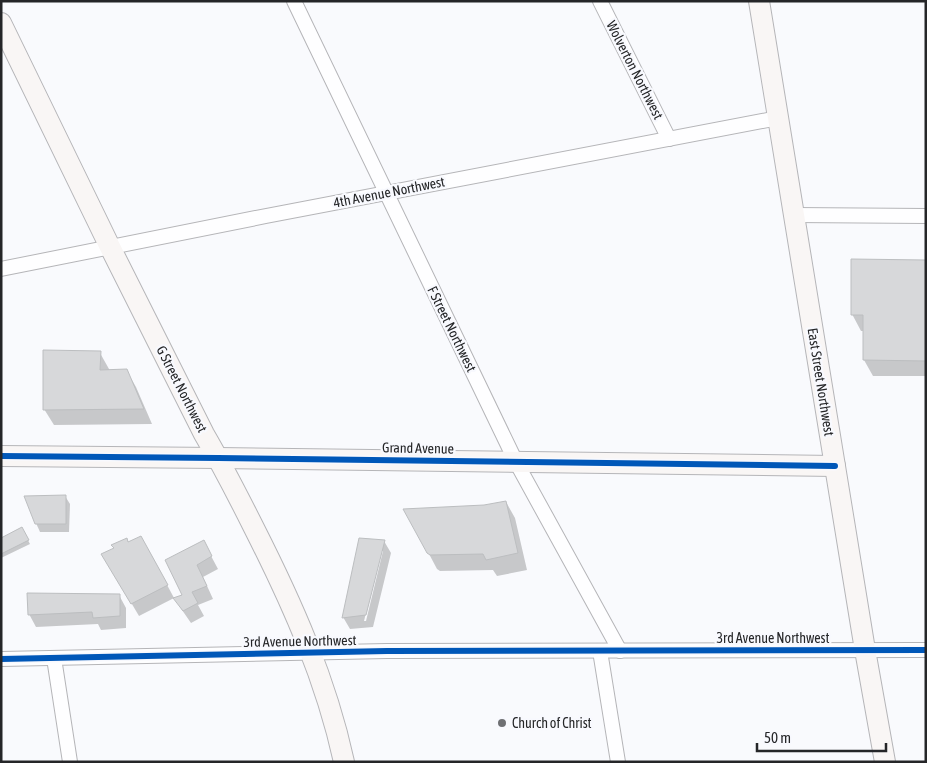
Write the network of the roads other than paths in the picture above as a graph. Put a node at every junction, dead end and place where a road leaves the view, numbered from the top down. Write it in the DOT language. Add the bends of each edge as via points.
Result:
graph roads {
  1 [pos="294,1"];
  2 [pos="600,1"];
  3 [pos="759,1"];
  4 [pos="1,23"];
  5 [pos="778,118"];
  6 [pos="669,138"];
  7 [pos="386,193"];
  8 [pos="794,214"];
  9 [pos="926,216"];
  10 [pos="110,247"];
  11 [pos="1,269"];
  12 [pos="1,456"];
  13 [pos="218,458"];
  14 [pos="516,462"];
  15 [pos="835,466"];
  16 [pos="865,650"];
  17 [pos="926,650"];
  18 [pos="600,651"];
  19 [pos="620,651"];
  20 [pos="312,653"];
  21 [pos="1,658"];
  22 [pos="54,658"];
  23 [pos="70,762"];
  24 [pos="344,762"];
  25 [pos="618,762"];
  26 [pos="886,762"];
  1 -- 7 [label="street, F Street Northwest"];
  2 -- 6 [label="street, Wolverton Northwest"];
  3 -- 5 [label="street, East Street Northwest"];
  4 -- 10 [label="street, G Street Northwest"];
  5 -- 6 [label="street, 4th Avenue Northwest"];
  5 -- 8 [label="street, East Street Northwest"];
  6 -- 7 [label="street, 4th Avenue Northwest"];
  7 -- 10 [label="street, 4th Avenue Northwest"];
  7 -- 14 [label="street, F Street Northwest"];
  8 -- 9 [label="street"];
  8 -- 15 [label="street, East Street Northwest"];
  10 -- 11 [label="street, 4th Avenue Northwest"];
  10 -- 13 [label="street, G Street Northwest"];
  12 -- 13 [label="street, Grand Avenue"];
  13 -- 14 [label="street, Grand Avenue"];
  13 -- 20 [label="street, G Street Northwest"];
  14 -- 15 [label="street, Grand Avenue"];
  14 -- 19 [label="street, F Street Northwest"];
  15 -- 16 [label="street, East Street Northwest"];
  16 -- 17 [label="street, 3rd Avenue Northwest"];
  16 -- 19 [label="street, 3rd Avenue Northwest"];
  16 -- 26 [label="street, East Street Northwest"];
  18 -- 19 [label="street, 3rd Avenue Northwest"];
  18 -- 20 [label="street, 3rd Avenue Northwest"];
  18 -- 25 [label="street"];
  20 -- 22 [label="street, 3rd Avenue Northwest"];
  20 -- 24 [label="street, G Street Northwest"];
  21 -- 22 [label="street, 3rd Avenue Northwest"];
  22 -- 23 [label="street"];
}
